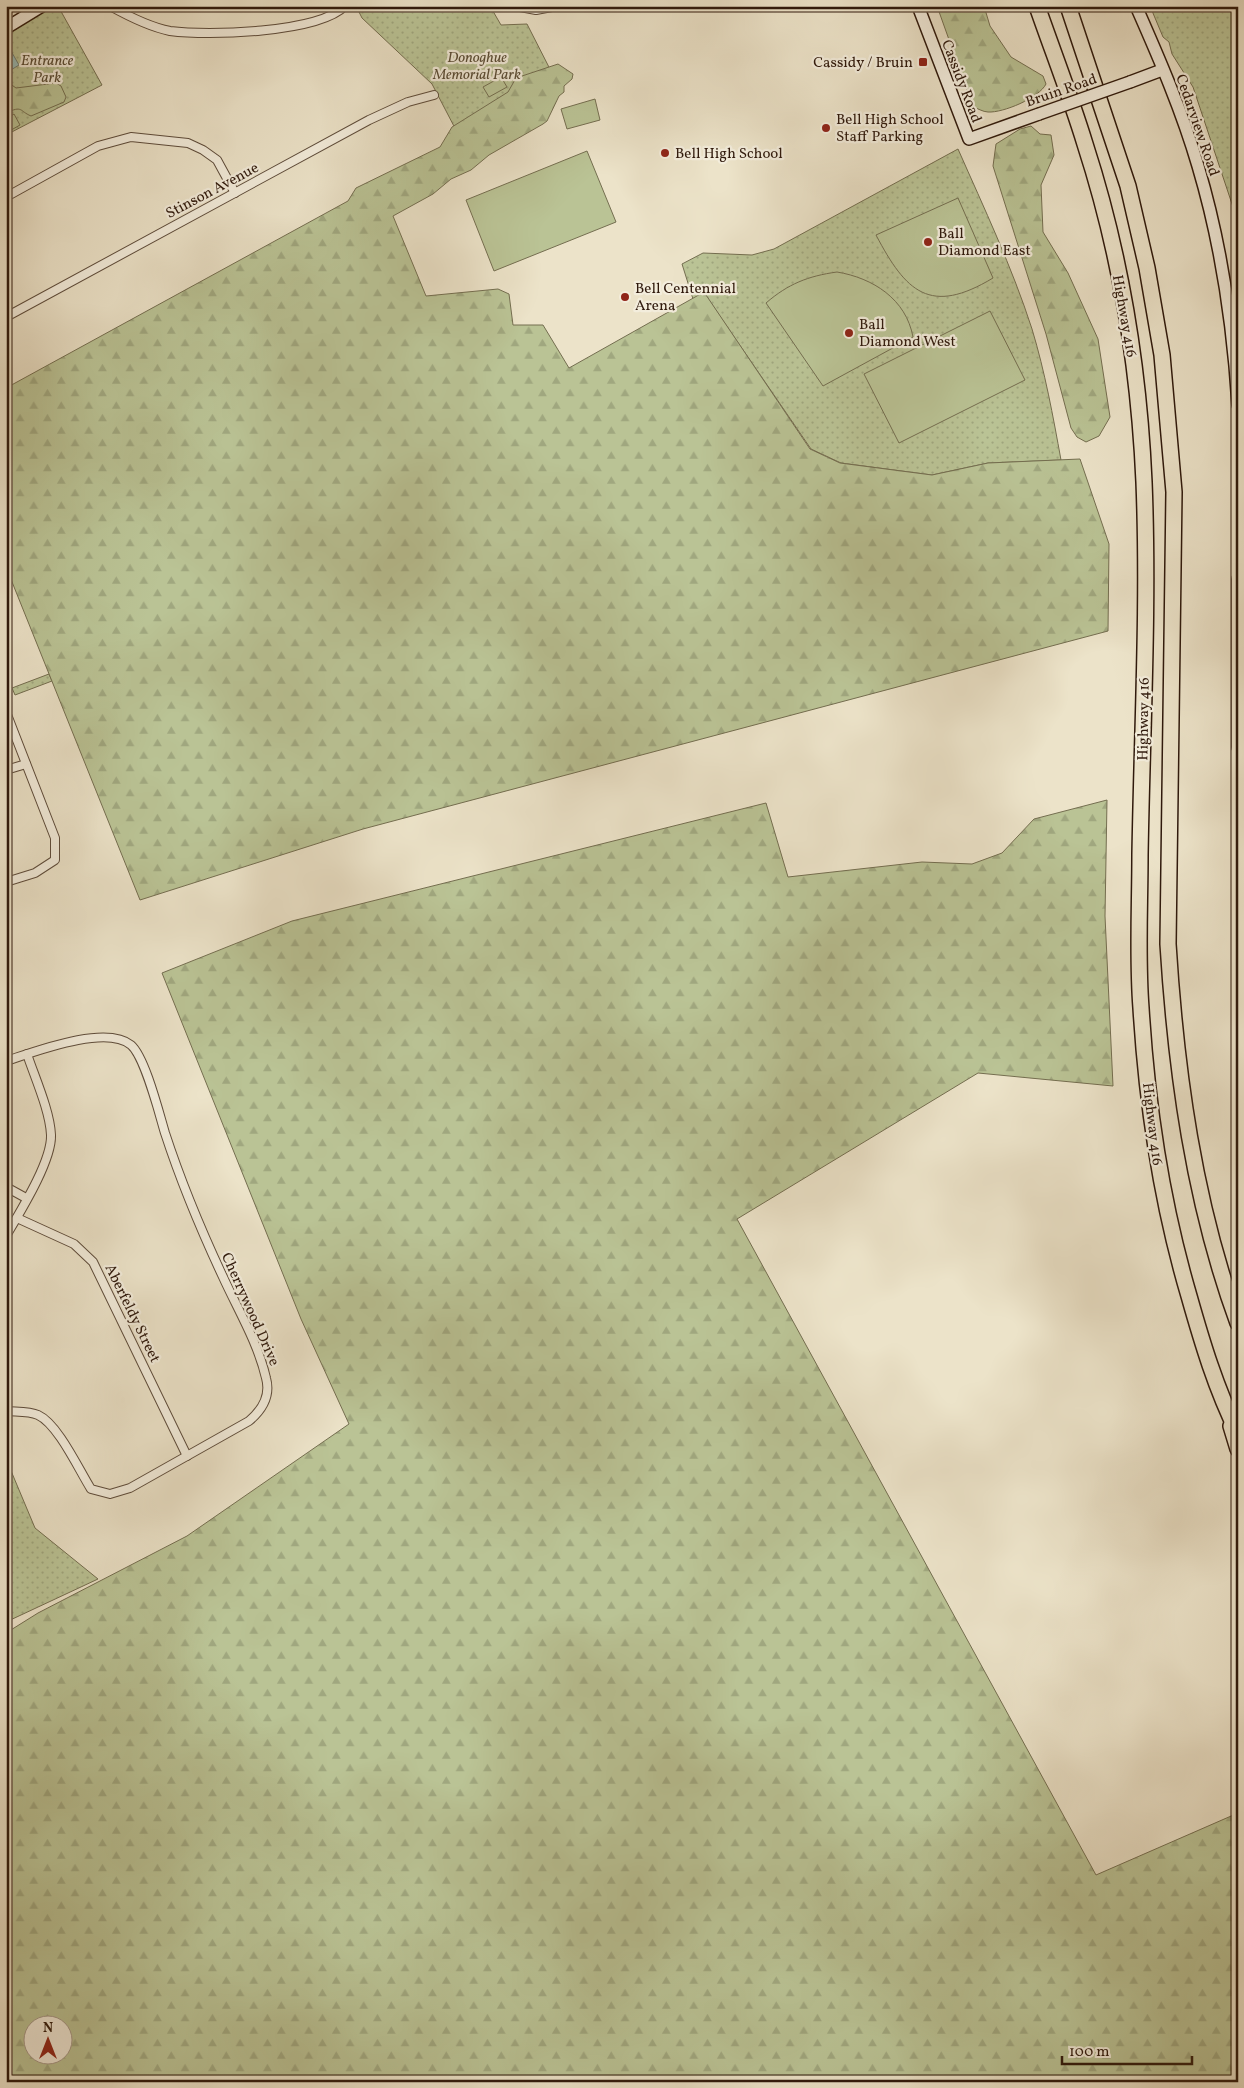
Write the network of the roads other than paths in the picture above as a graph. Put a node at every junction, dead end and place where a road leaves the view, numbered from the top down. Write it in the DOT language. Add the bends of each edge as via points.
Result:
graph roads {
  1 [pos="42,6"];
  2 [pos="110,6"];
  3 [pos="345,6"];
  4 [pos="515,6"];
  5 [pos="557,6"];
  6 [pos="918,6"];
  7 [pos="1037,6"];
  8 [pos="1068,6"];
  9 [pos="1136,6"];
  10 [pos="6,28"];
  11 [pos="1162,70"];
  12 [pos="434,95"];
  13 [pos="969,138"];
  14 [pos="235,193"];
  15 [pos="6,197"];
  16 [pos="7,316"];
  17 [pos="1238,405"];
  18 [pos="1238,579"];
  19 [pos="6,712"];
  20 [pos="1238,746"];
  21 [pos="26,764"];
  22 [pos="6,770"];
  23 [pos="6,882"];
  24 [pos="27,1054"];
  25 [pos="6,1061"];
  26 [pos="6,1187"];
  27 [pos="26,1198"];
  28 [pos="17,1218"];
  29 [pos="6,1236"];
  30 [pos="1238,1324"];
  31 [pos="1225,1407"];
  32 [pos="6,1411"];
  33 [pos="1238,1433"];
  34 [pos="1238,1449"];
  35 [pos="187,1456"];
  1 -- 10 [label="main road"];
  2 -- 3 [label="street" via="168,30 215,35 291,26 325,18"];
  4 -- 5 [label="street" via="536,10"];
  6 -- 13 [label="main road, Cassidy Road"];
  7 -- 31 [label="highway, Highway 416" via="1086,146 1116,262 1132,358 1144,481 1138,932 1143,1031 1152,1128 1165,1205 1200,1335"];
  8 -- 30 [label="highway, Highway 416" via="1128,186 1162,355 1174,492 1168,944 1172,1017 1194,1156 1222,1279"];
  9 -- 11 [label="main road, Cedarview Road"];
  11 -- 13 [label="main road, Bruin Road, bridge"];
  11 -- 17 [label="main road, Cedarview Road" via="1182,117 1210,210 1226,295"];
  12 -- 14 [label="street, Stinson Avenue" via="408,102 369,120"];
  14 -- 15 [label="street" via="218,160 203,150 188,143 131,137 98,146"];
  14 -- 16 [label="street, Stinson Avenue"];
  18 -- 20 [label="main road"];
  19 -- 21 [label="street"];
  21 -- 22 [label="street"];
  21 -- 23 [label="street" via="51,824 55,860 35,873"];
  24 -- 25 [label="street, Cherrywood Drive"];
  24 -- 27 [label="street" via="50,1125 51,1138 42,1172"];
  24 -- 35 [label="street, Cherrywood Drive" via="95,1037 121,1040 131,1045 144,1067 179,1175 258,1353 268,1389 259,1414"];
  26 -- 27 [label="street"];
  27 -- 28 [label="street"];
  28 -- 29 [label="street"];
  28 -- 35 [label="street, Aberfeldy Street" via="74,1244 93,1262"];
  31 -- 33 [label="highway, Highway 416"];
  31 -- 34 [label="highway"];
  32 -- 35 [label="street, Cherrywood Drive" via="36,1414 45,1420 91,1489 101,1493 110,1494 130,1488"];
}
